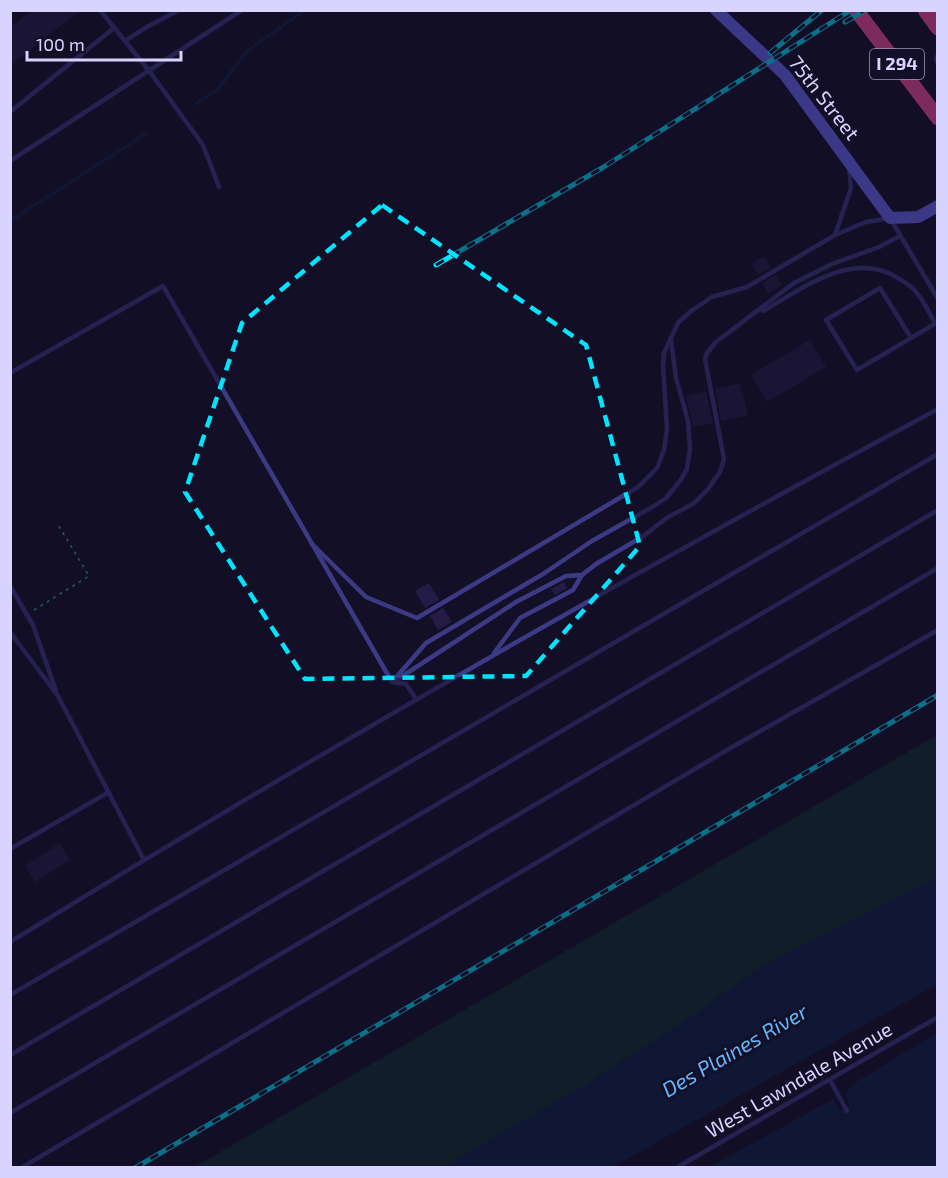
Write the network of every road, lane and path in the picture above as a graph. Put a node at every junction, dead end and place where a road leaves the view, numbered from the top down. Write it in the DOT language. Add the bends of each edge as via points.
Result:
graph roads {
  1 [pos="100,10"];
  2 [pos="179,10"];
  3 [pos="242,10"];
  4 [pos="716,10"];
  5 [pos="856,10"];
  6 [pos="925,10"];
  7 [pos="114,28"];
  8 [pos="938,28"];
  9 [pos="125,41"];
  10 [pos="938,54"];
  11 [pos="938,65"];
  12 [pos="150,72"];
  13 [pos="10,112"];
  14 [pos="938,118"];
  15 [pos="10,161"];
  16 [pos="848,162"];
  17 [pos="219,187"];
  18 [pos="938,206"];
  19 [pos="890,218"];
  20 [pos="835,235"];
  21 [pos="900,236"];
  22 [pos="938,299"];
  23 [pos="751,318"];
  24 [pos="936,323"];
  25 [pos="671,336"];
  26 [pos="911,338"];
  27 [pos="10,373"];
  28 [pos="938,409"];
  29 [pos="938,454"];
  30 [pos="938,510"];
  31 [pos="57,523"];
  32 [pos="312,544"];
  33 [pos="938,568"];
  34 [pos="582,576"];
  35 [pos="10,586"];
  36 [pos="29,618"];
  37 [pos="938,630"];
  38 [pos="10,632"];
  39 [pos="491,656"];
  40 [pos="392,682"];
  41 [pos="58,696"];
  42 [pos="416,699"];
  43 [pos="109,792"];
  44 [pos="10,849"];
  45 [pos="144,860"];
  46 [pos="10,942"];
  47 [pos="10,995"];
  48 [pos="938,1017"];
  49 [pos="10,1055"];
  50 [pos="830,1080"];
  51 [pos="848,1111"];
  52 [pos="10,1113"];
  53 [pos="21,1167"];
  54 [pos="676,1167"];
  1 -- 7 [label="lane"];
  2 -- 9 [label="lane"];
  3 -- 12 [label="lane"];
  4 -- 16 [label="street, 75th Street" via="785,75"];
  5 -- 14 [label="highway, I 294"];
  6 -- 8 [label="highway, I 294"];
  7 -- 9 [label="lane"];
  7 -- 13 [label="lane"];
  9 -- 12 [label="lane"];
  10 -- 11 [label="lane"];
  12 -- 15 [label="lane"];
  12 -- 17 [label="lane" via="203,145"];
  16 -- 19 [label="street, 75th Street"];
  16 -- 20 [label="lane" via="851,188"];
  18 -- 19 [label="street" via="918,217"];
  19 -- 20 [label="lane" via="866,222"];
  19 -- 21 [label="lane"];
  20 -- 25 [label="lane" via="747,287 712,297 678,323"];
  21 -- 22 [label="lane"];
  21 -- 23 [label="lane" via="794,283"];
  23 -- 24 [label="lane" via="829,274 870,269 892,274 910,286"];
  23 -- 34 [label="lane" via="716,342 705,359 724,459 720,472 693,504"];
  24 -- 26 [label="lane"];
  25 -- 32 [label="lane" via="663,366 668,428 657,468 638,487 417,618 366,597"];
  25 -- 40 [label="lane" via="690,448 687,469 680,481 654,506 426,643"];
  26 -- 26 [label="lane" via="857,370 826,320 880,288"];
  27 -- 32 [label="lane" via="163,286"];
  28 -- 39 [label="lane"];
  29 -- 47 [label="lane"];
  30 -- 49 [label="lane"];
  31 -- 36 [label="path" via="89,576 36,607"];
  32 -- 40 [label="lane"];
  33 -- 52 [label="lane"];
  34 -- 39 [label="lane" via="573,590 520,618"];
  34 -- 40 [label="lane" via="567,576 516,603"];
  35 -- 36 [label="lane"];
  36 -- 41 [label="lane"];
  37 -- 53 [label="lane" via="727,750"];
  38 -- 41 [label="lane"];
  39 -- 42 [label="lane"];
  40 -- 42 [label="lane" via="406,684"];
  41 -- 43 [label="lane"];
  42 -- 45 [label="lane"];
  43 -- 44 [label="lane"];
  43 -- 45 [label="lane"];
  45 -- 46 [label="lane"];
  48 -- 50 [label="lane, West Lawndale Avenue"];
  50 -- 51 [label="lane"];
  50 -- 54 [label="lane, West Lawndale Avenue"];
}
